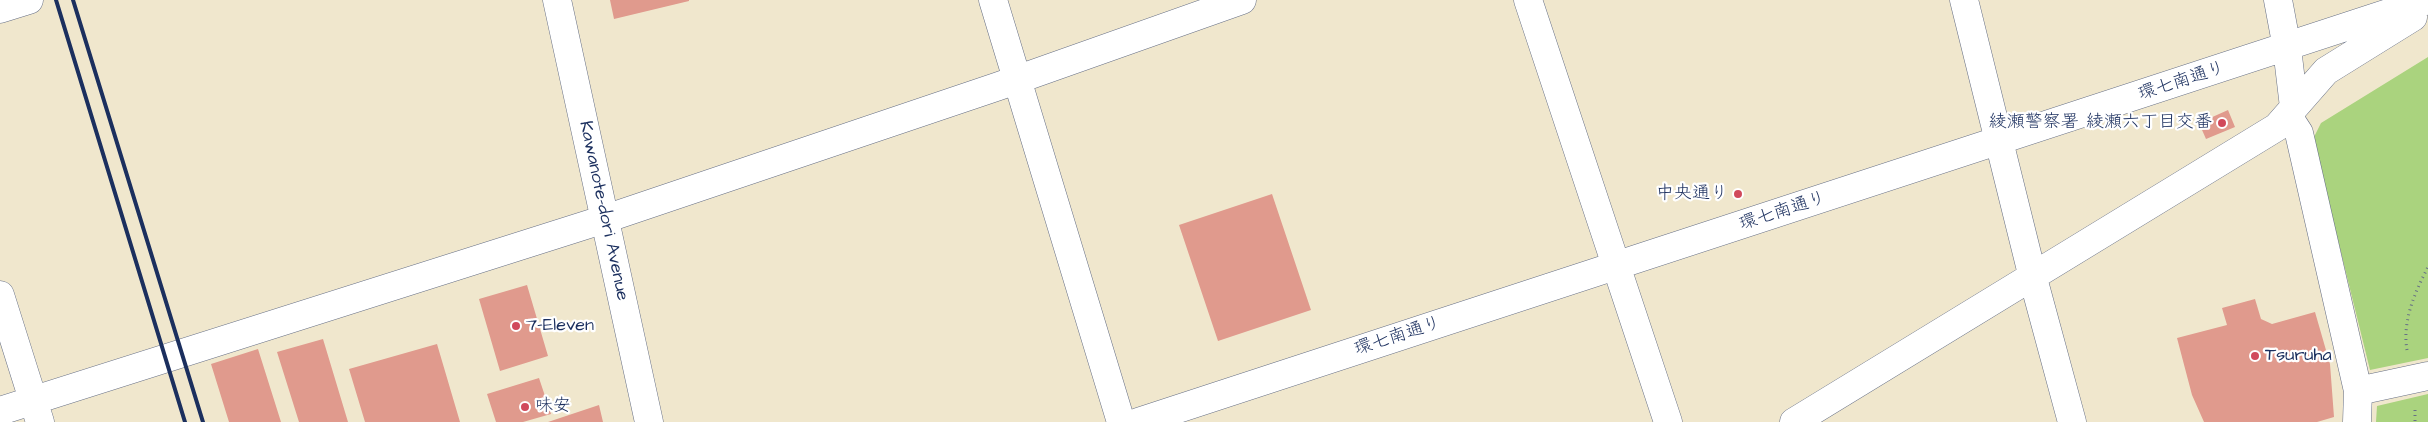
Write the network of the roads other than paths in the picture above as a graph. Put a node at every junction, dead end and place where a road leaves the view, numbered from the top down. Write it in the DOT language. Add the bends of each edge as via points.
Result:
graph roads {
  1 [pos="29,0"];
  2 [pos="557,0"];
  3 [pos="993,0"];
  4 [pos="1242,0"];
  5 [pos="1528,0"];
  6 [pos="1964,0"];
  7 [pos="2278,0"];
  8 [pos="2428,0"];
  9 [pos="2428,7"];
  10 [pos="0,9"];
  11 [pos="2287,48"];
  12 [pos="1017,79"];
  13 [pos="2291,111"];
  14 [pos="2000,142"];
  15 [pos="605,219"];
  16 [pos="1615,266"];
  17 [pos="2033,278"];
  18 [pos="0,295"];
  19 [pos="2420,378"];
  20 [pos="2358,391"];
  21 [pos="0,411"];
  22 [pos="37,411"];
  23 [pos="649,422"];
  24 [pos="1121,422"];
  25 [pos="1138,422"];
  26 [pos="1668,422"];
  27 [pos="1794,422"];
  28 [pos="2072,422"];
  29 [pos="2356,422"];
  1 -- 10 [label="street"];
  2 -- 15 [label="street, Kawanote-dori Avenue"];
  3 -- 12 [label="street"];
  4 -- 12 [label="street"];
  5 -- 16 [label="street"];
  6 -- 14 [label="street"];
  7 -- 11 [label="street"];
  8 -- 11 [label="street, 環七南通り"];
  9 -- 13 [label="street" via="2326,71"];
  11 -- 13 [label="street"];
  11 -- 14 [label="street, 環七南通り"];
  12 -- 15 [label="street"];
  12 -- 24 [label="street"];
  13 -- 17 [label="street" via="2277,127"];
  13 -- 20 [label="street" via="2299,133"];
  14 -- 16 [label="street, 環七南通り"];
  14 -- 17 [label="street"];
  15 -- 22 [label="street"];
  15 -- 23 [label="street, Kawanote-dori Avenue"];
  16 -- 25 [label="street, 環七南通り"];
  16 -- 26 [label="street"];
  17 -- 27 [label="street"];
  17 -- 28 [label="street"];
  18 -- 22 [label="street"];
  19 -- 20 [label="street"];
  20 -- 29 [label="street"];
  21 -- 22 [label="street"];
}
